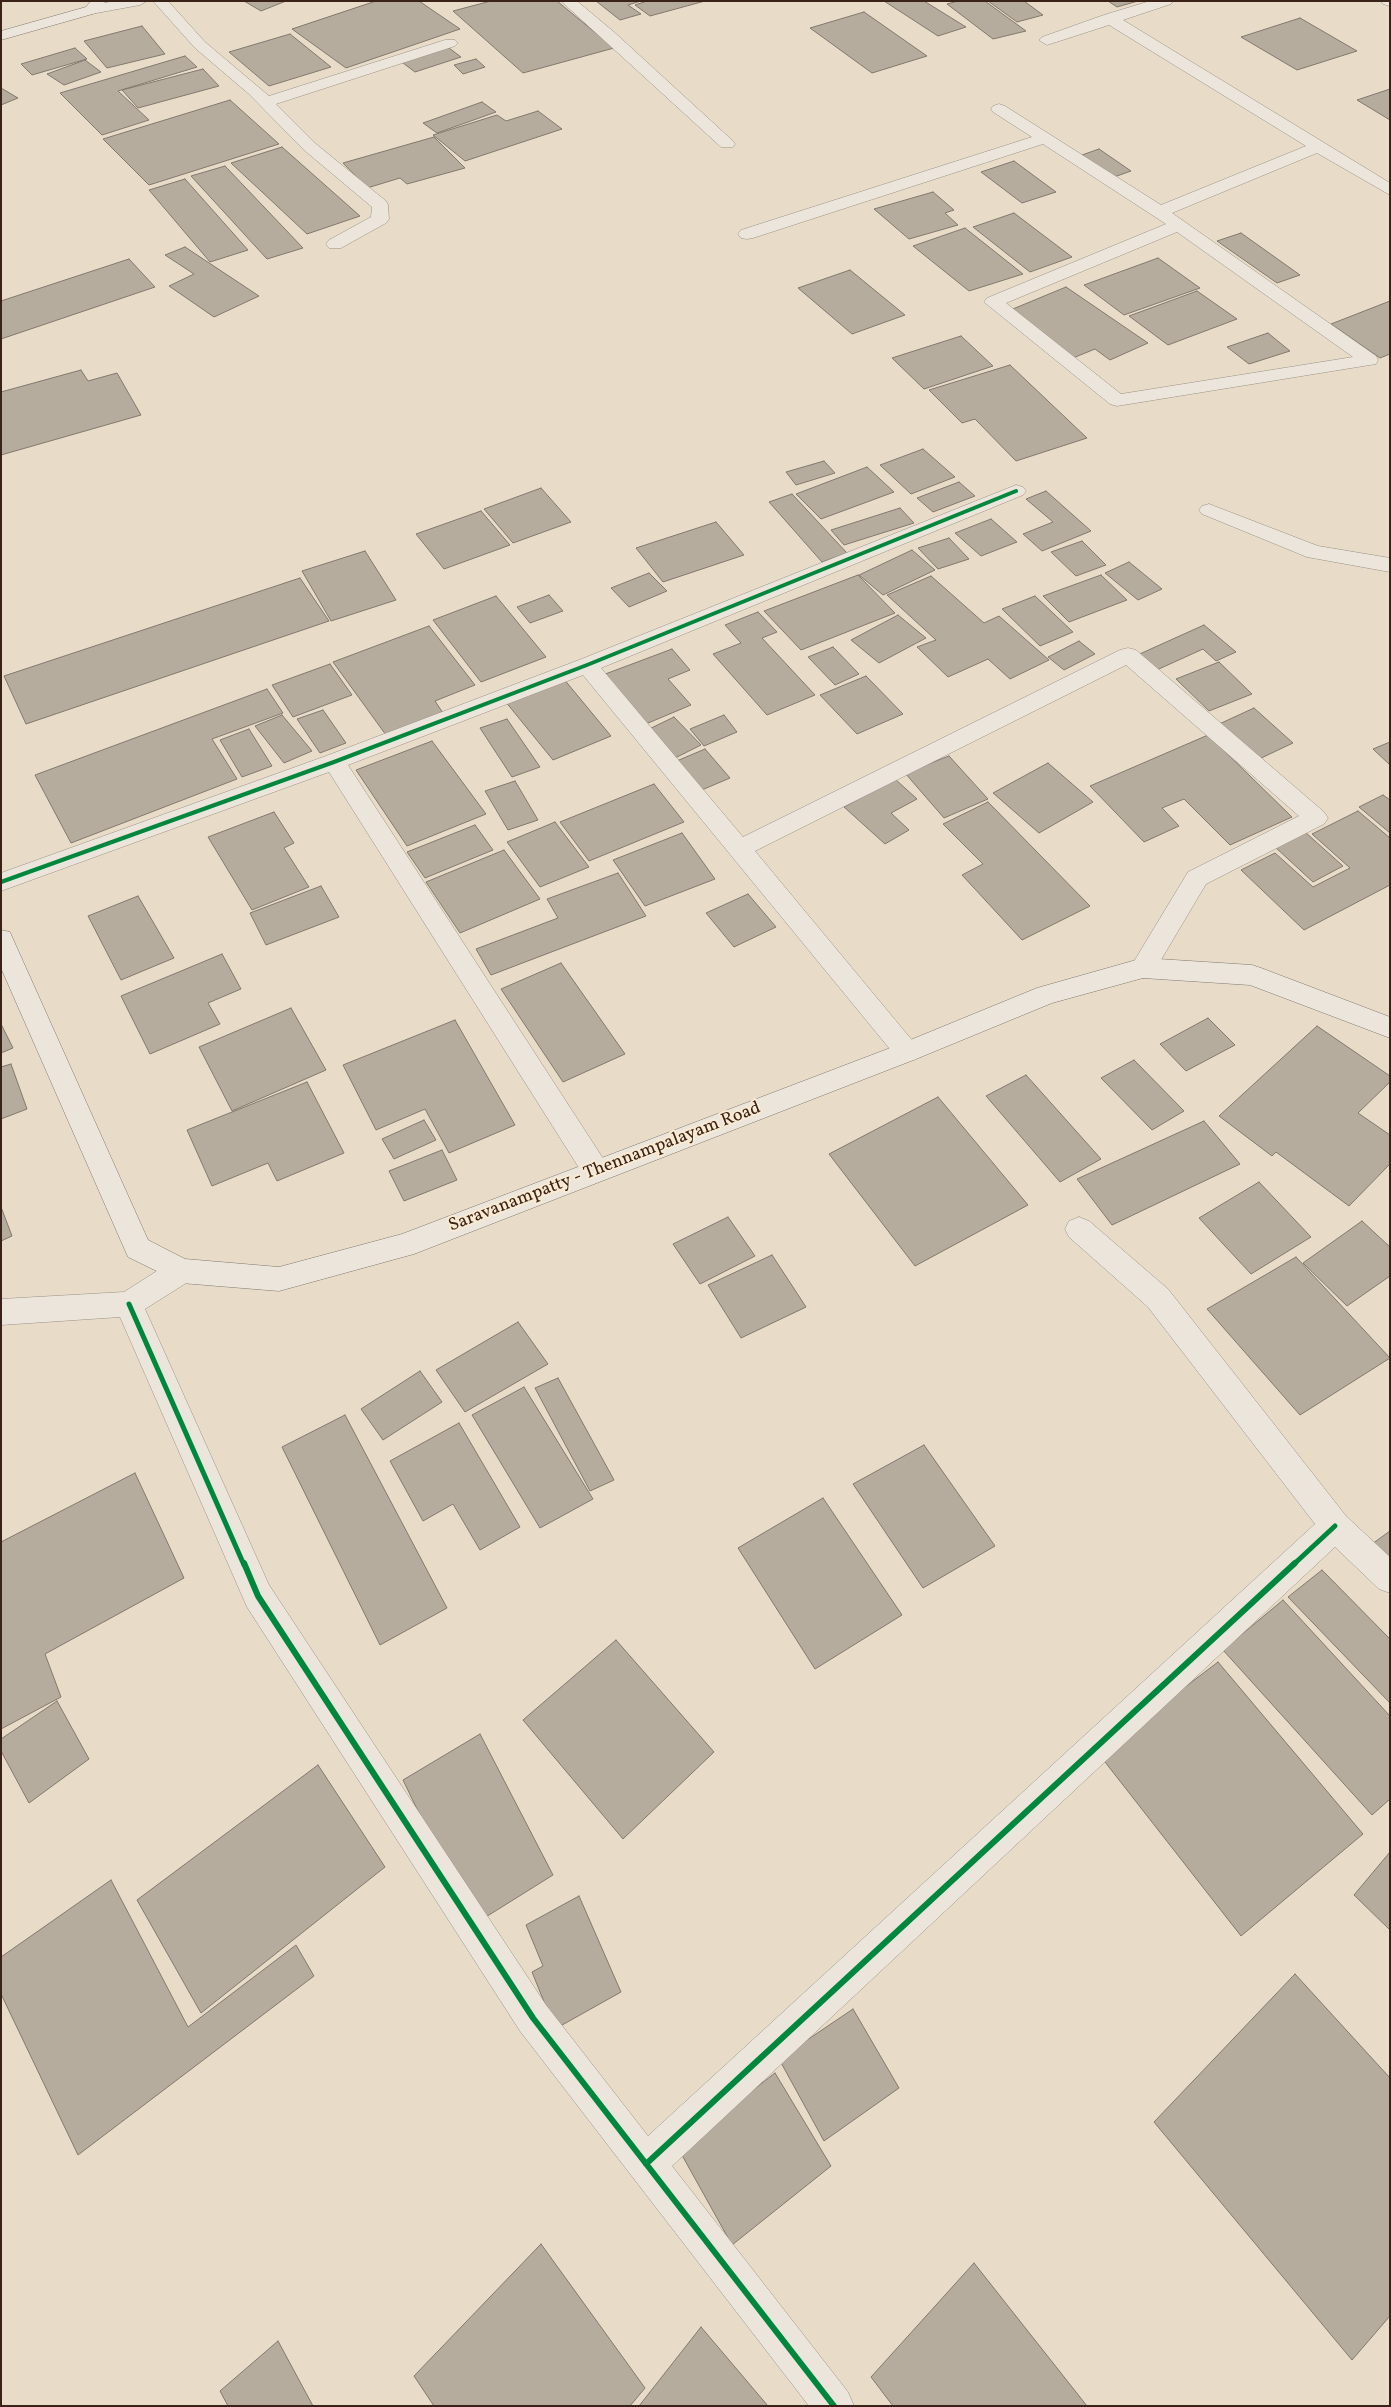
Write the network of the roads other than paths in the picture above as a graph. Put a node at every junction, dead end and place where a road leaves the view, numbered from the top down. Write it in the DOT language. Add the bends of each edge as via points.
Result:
graph roads {
  1 [pos="140,1"];
  2 [pos="160,1"];
  3 [pos="568,1"];
  4 [pos="1166,1"];
  5 [pos="95,5"];
  6 [pos="1109,18"];
  7 [pos="1,36"];
  8 [pos="1047,40"];
  9 [pos="450,43"];
  10 [pos="265,102"];
  11 [pos="999,109"];
  12 [pos="1045,138"];
  13 [pos="727,144"];
  14 [pos="1319,146"];
  15 [pos="1390,190"];
  16 [pos="1160,212"];
  17 [pos="1178,225"];
  18 [pos="747,234"];
  19 [pos="335,244"];
  20 [pos="1016,490"];
  21 [pos="1209,510"];
  22 [pos="1390,565"];
  23 [pos="587,665"];
  24 [pos="334,762"];
  25 [pos="739,849"];
  26 [pos="1,882"];
  27 [pos="1,939"];
  28 [pos="1143,968"];
  29 [pos="1390,1028"];
  30 [pos="908,1052"];
  31 [pos="596,1171"];
  32 [pos="1079,1229"];
  33 [pos="181,1271"];
  34 [pos="129,1304"];
  35 [pos="1,1312"];
  36 [pos="1335,1526"];
  37 [pos="1390,1578"];
  38 [pos="646,2164"];
  39 [pos="834,2406"];
  1 -- 5 [label="street"];
  2 -- 10 [label="street" via="200,45"];
  3 -- 13 [label="street"];
  4 -- 6 [label="street"];
  5 -- 7 [label="street"];
  6 -- 8 [label="street"];
  6 -- 14 [label="street"];
  9 -- 10 [label="street"];
  10 -- 19 [label="street" via="310,147 380,205 380,219"];
  11 -- 12 [label="street"];
  12 -- 16 [label="street"];
  12 -- 18 [label="street"];
  14 -- 15 [label="street"];
  14 -- 16 [label="street"];
  16 -- 17 [label="street"];
  17 -- 17 [label="street" via="1337,338 1369,360 1117,400 993,302"];
  20 -- 23 [label="street"];
  21 -- 22 [label="street" via="1314,552"];
  23 -- 24 [label="street"];
  23 -- 25 [label="street"];
  24 -- 26 [label="street"];
  24 -- 31 [label="street"];
  25 -- 28 [label="street" via="1128,655 1316,818 1197,878"];
  25 -- 30 [label="street"];
  27 -- 33 [label="street, Saravanampatty - Thennampalayam Road" via="138,1248"];
  28 -- 29 [label="street, Saravanampatty - Thennampalayam Road" via="1252,975"];
  28 -- 30 [label="street, Saravanampatty - Thennampalayam Road" via="1046,995"];
  30 -- 31 [label="street, Saravanampatty - Thennampalayam Road"];
  31 -- 33 [label="street, Saravanampatty - Thennampalayam Road" via="404,1245 279,1279"];
  32 -- 36 [label="street" via="1158,1298"];
  33 -- 34 [label="street"];
  34 -- 35 [label="street"];
  34 -- 38 [label="street" via="258,1596 534,2018"];
  36 -- 37 [label="street"];
  36 -- 38 [label="street"];
  38 -- 39 [label="street"];
}
